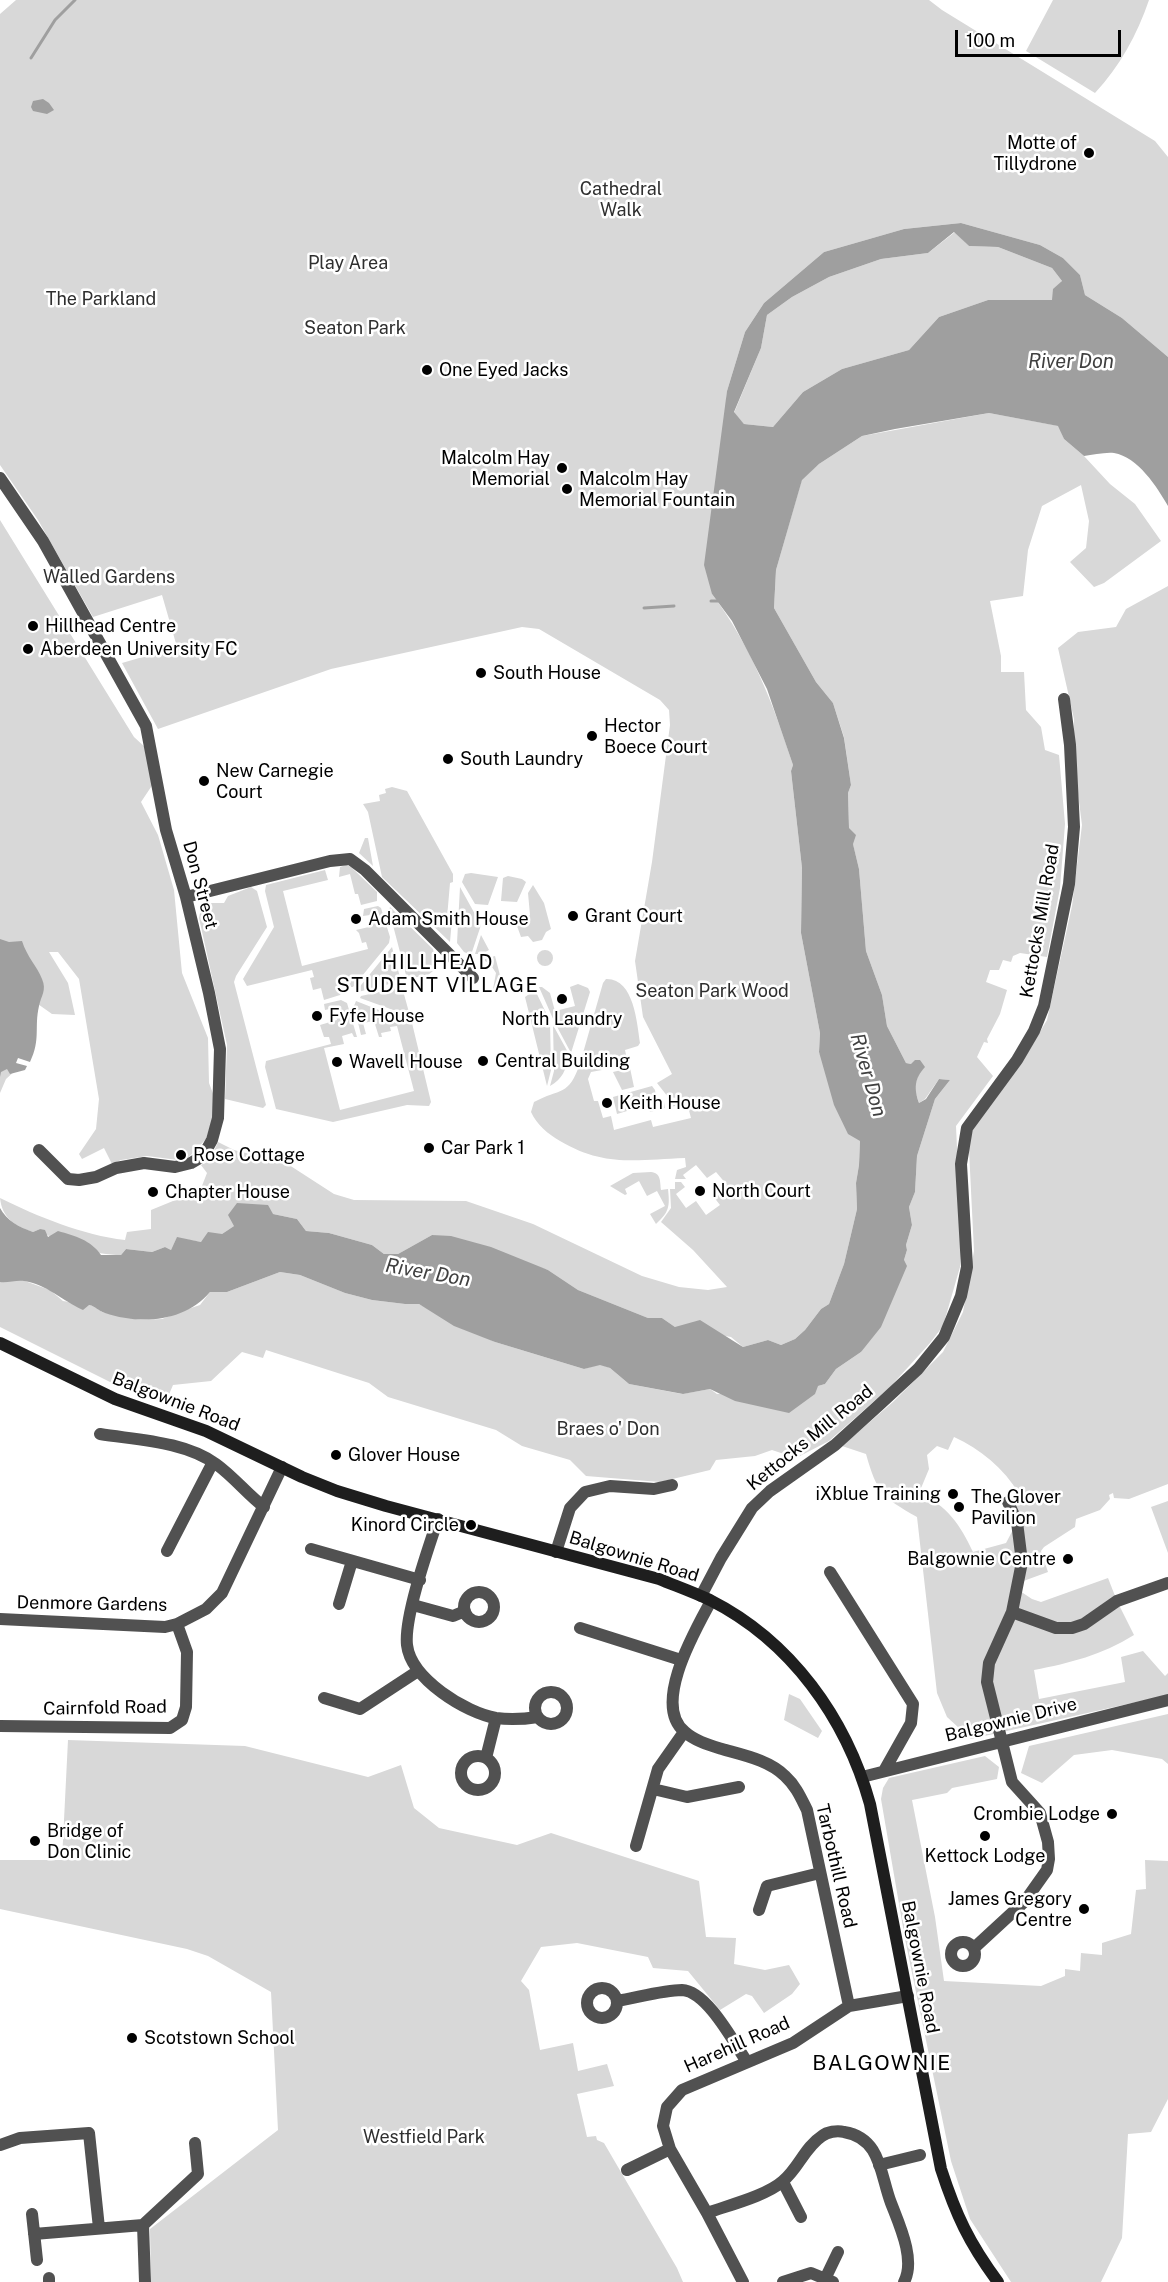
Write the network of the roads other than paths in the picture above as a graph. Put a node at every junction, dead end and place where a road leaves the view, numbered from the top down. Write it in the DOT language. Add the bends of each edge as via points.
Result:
graph roads {
  1 [pos="0,478"];
  2 [pos="1064,699"];
  3 [pos="186,897"];
  4 [pos="473,978"];
  5 [pos="39,1150"];
  6 [pos="0,1342"];
  7 [pos="100,1434"];
  8 [pos="213,1462"];
  9 [pos="282,1467"];
  10 [pos="672,1485"];
  11 [pos="1008,1502"];
  12 [pos="264,1507"];
  13 [pos="438,1520"];
  14 [pos="311,1549"];
  15 [pos="168,1551"];
  16 [pos="556,1551"];
  17 [pos="352,1561"];
  18 [pos="830,1572"];
  19 [pos="420,1580"];
  20 [pos="1168,1582"];
  21 [pos="706,1598"];
  22 [pos="339,1604"];
  23 [pos="413,1605"];
  24 [pos="465,1611"];
  25 [pos="1012,1612"];
  26 [pos="0,1619"];
  27 [pos="177,1623"];
  28 [pos="580,1628"];
  29 [pos="681,1660"];
  30 [pos="418,1671"];
  31 [pos="324,1698"];
  32 [pos="1168,1700"];
  33 [pos="538,1717"];
  34 [pos="496,1718"];
  35 [pos="0,1726"];
  36 [pos="684,1732"];
  37 [pos="1001,1740"];
  38 [pos="486,1758"];
  39 [pos="884,1771"];
  40 [pos="862,1777"];
  41 [pos="739,1787"];
  42 [pos="653,1789"];
  43 [pos="636,1846"];
  44 [pos="820,1873"];
  45 [pos="759,1910"];
  46 [pos="974,1948"];
  47 [pos="908,1996"];
  48 [pos="616,2001"];
  49 [pos="849,2006"];
  50 [pos="747,2062"];
  51 [pos="195,2143"];
  52 [pos="0,2145"];
  53 [pos="670,2150"];
  54 [pos="920,2155"];
  55 [pos="879,2165"];
  56 [pos="627,2170"];
  57 [pos="783,2182"];
  58 [pos="707,2213"];
  59 [pos="32,2214"];
  60 [pos="801,2217"];
  61 [pos="143,2225"];
  62 [pos="99,2228"];
  63 [pos="34,2234"];
  64 [pos="838,2252"];
  65 [pos="37,2260"];
  66 [pos="829,2280"];
  67 [pos="145,2282"];
  68 [pos="743,2282"];
  69 [pos="783,2282"];
  70 [pos="904,2282"];
  71 [pos="998,2282"];
  1 -- 3 [label="street, Don Street" via="43,541 142,716 166,830"];
  2 -- 21 [label="street, Kettocks Mill Road" via="1074,827 1069,884 1039,1021 1017,1060 967,1128 961,1164 967,1267 954,1318 932,1354 886,1399 752,1508 721,1558"];
  3 -- 4 [label="street" via="350,859"];
  3 -- 5 [label="street, Don Street" via="220,1048 218,1118 203,1156 175,1167 144,1163 79,1180 68,1179"];
  6 -- 9 [label="street, Balgownie Road" via="115,1399 206,1431"];
  7 -- 8 [label="street" via="177,1447"];
  8 -- 12 [label="street"];
  8 -- 15 [label="street"];
  9 -- 12 [label="street, Denmore Gardens"];
  9 -- 13 [label="street, Balgownie Road" via="355,1497"];
  10 -- 16 [label="street" via="654,1489 610,1486 585,1492 570,1508"];
  11 -- 25 [label="street" via="1017,1522 1022,1562"];
  12 -- 27 [label="street, Denmore Gardens" via="222,1593 206,1609"];
  13 -- 16 [label="street, Balgownie Road"];
  13 -- 19 [label="street"];
  14 -- 17 [label="street"];
  16 -- 21 [label="street, Balgownie Road" via="659,1580"];
  17 -- 19 [label="street"];
  17 -- 22 [label="street"];
  18 -- 39 [label="street" via="913,1704 911,1723"];
  19 -- 23 [label="street"];
  20 -- 25 [label="street" via="1117,1601 1072,1628 1056,1629"];
  21 -- 29 [label="street"];
  21 -- 40 [label="street, Balgownie Road" via="754,1628 807,1678 834,1716"];
  23 -- 24 [label="street" via="453,1616"];
  23 -- 30 [label="street" via="407,1647"];
  25 -- 37 [label="street" via="989,1663 987,1682"];
  26 -- 27 [label="street, Denmore Gardens" via="151,1627"];
  27 -- 35 [label="street, Cairnfold Road" via="187,1652 186,1707 176,1725"];
  28 -- 29 [label="street"];
  29 -- 36 [label="street" via="674,1706 675,1717"];
  30 -- 31 [label="street" via="360,1709"];
  30 -- 34 [label="street" via="439,1692"];
  32 -- 37 [label="street, Balgownie Drive"];
  33 -- 34 [label="street"];
  34 -- 38 [label="street"];
  36 -- 42 [label="street" via="658,1769"];
  36 -- 44 [label="street, Tarbothill Road" via="698,1741 769,1764 784,1774 807,1810"];
  37 -- 39 [label="street, Balgownie Drive"];
  37 -- 46 [label="street" via="1012,1782 1040,1813 1049,1859 1047,1870 1025,1901"];
  39 -- 40 [label="street, Balgownie Drive"];
  40 -- 47 [label="street, Balgownie Road"];
  41 -- 42 [label="street" via="687,1797"];
  42 -- 43 [label="street"];
  44 -- 45 [label="street" via="767,1886"];
  44 -- 49 [label="street, Tarbothill Road"];
  47 -- 49 [label="street, Harehill Road"];
  47 -- 71 [label="street, Balgownie Road" via="941,2169 962,2227"];
  48 -- 50 [label="street" via="682,1990 693,1993 717,2018"];
  49 -- 50 [label="street, Harehill Road" via="793,2043"];
  50 -- 53 [label="street, Harehill Road" via="682,2090 667,2107 663,2126"];
  51 -- 61 [label="street" via="198,2174"];
  52 -- 62 [label="street" via="20,2138 89,2133"];
  53 -- 56 [label="street"];
  53 -- 58 [label="street, Harehill Road"];
  54 -- 55 [label="street"];
  55 -- 57 [label="street" via="872,2147 856,2134 839,2131 823,2135"];
  55 -- 70 [label="street" via="906,2247 908,2275"];
  57 -- 58 [label="street"];
  57 -- 60 [label="street"];
  58 -- 68 [label="street, Harehill Road"];
  59 -- 63 [label="street"];
  61 -- 62 [label="street"];
  61 -- 67 [label="street"];
  62 -- 63 [label="street"];
  63 -- 65 [label="street"];
  64 -- 66 [label="street"];
  66 -- 69 [label="street" via="811,2273"];
}
